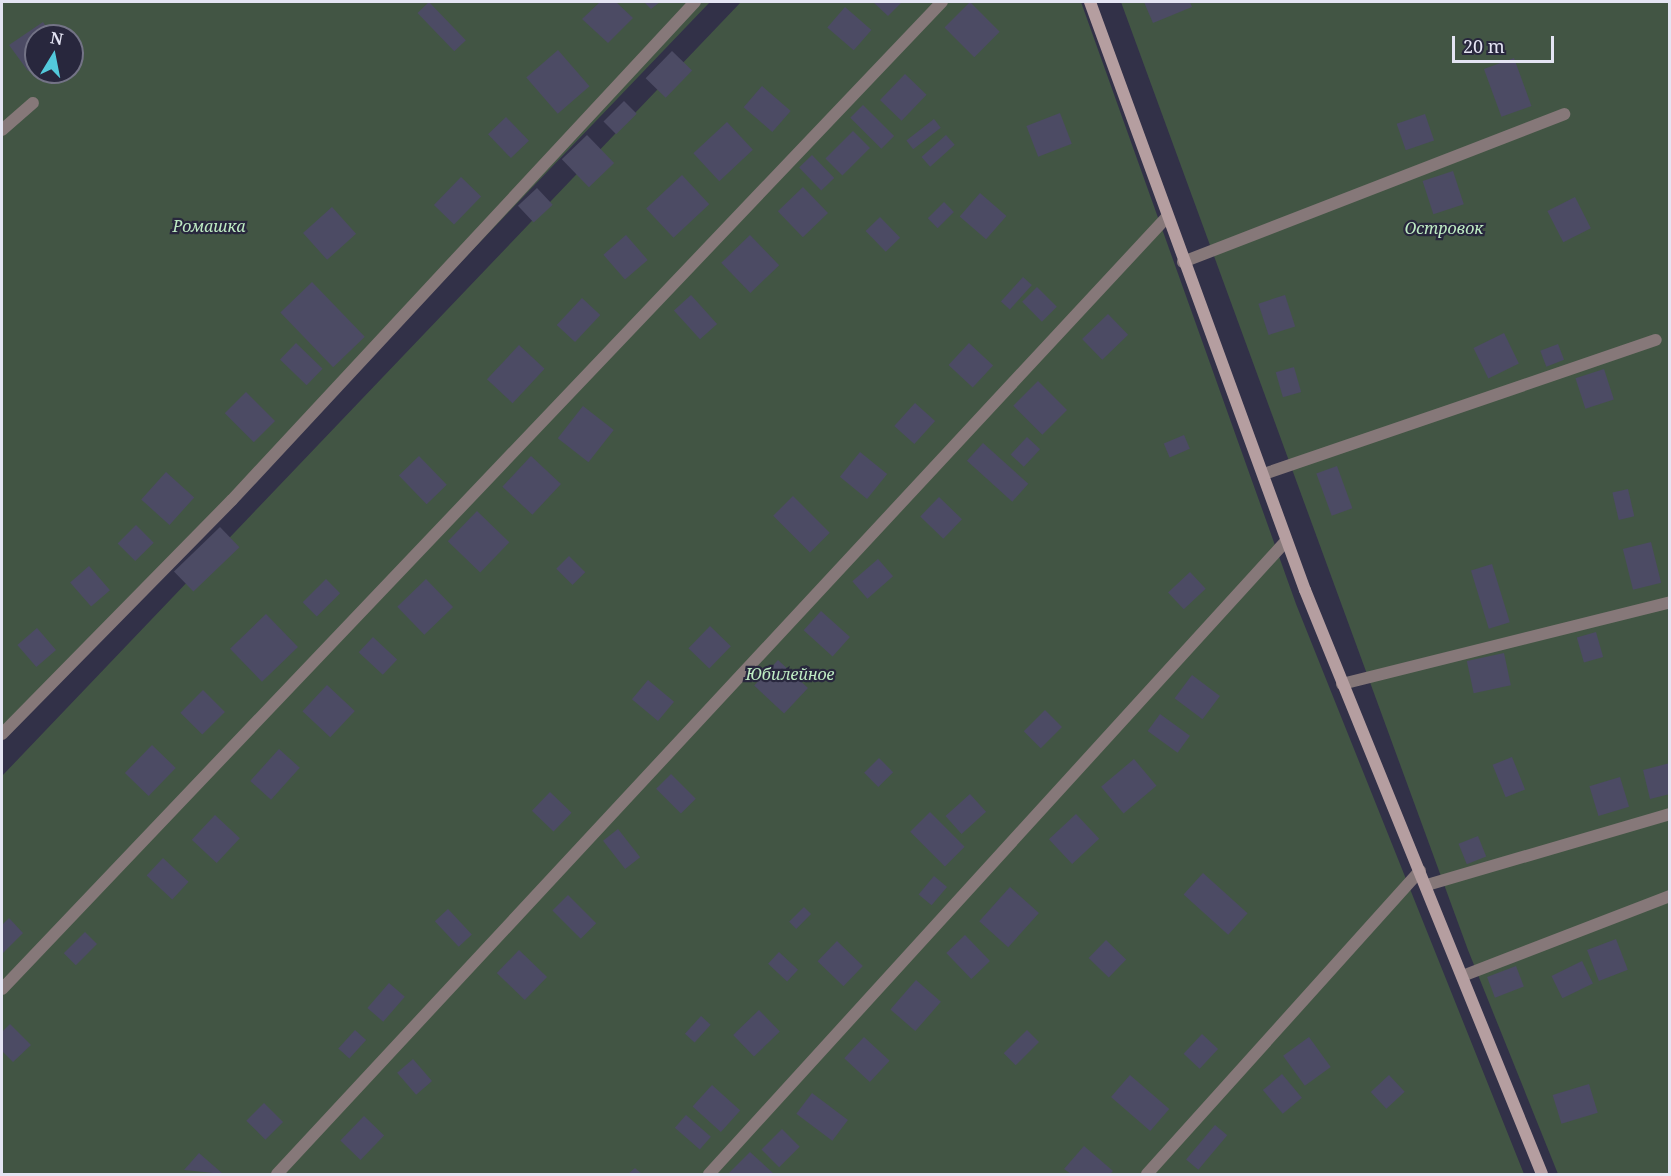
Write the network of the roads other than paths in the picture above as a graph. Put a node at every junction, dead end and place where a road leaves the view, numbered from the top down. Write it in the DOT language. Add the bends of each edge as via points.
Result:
graph roads {
  1 [pos="695,2"];
  2 [pos="942,2"];
  3 [pos="1094,3"];
  4 [pos="33,103"];
  5 [pos="1564,114"];
  6 [pos="2,130"];
  7 [pos="1167,217"];
  8 [pos="1183,262"];
  9 [pos="1656,340"];
  10 [pos="1264,474"];
  11 [pos="1286,541"];
  12 [pos="1670,602"];
  13 [pos="1342,684"];
  14 [pos="2,734"];
  15 [pos="1670,814"];
  16 [pos="1420,871"];
  17 [pos="1427,885"];
  18 [pos="1670,896"];
  19 [pos="1465,975"];
  20 [pos="2,989"];
  21 [pos="277,1174"];
  22 [pos="709,1174"];
  23 [pos="1147,1174"];
  24 [pos="1542,1174"];
  1 -- 14 [label="street" via="232,500"];
  2 -- 20 [label="street"];
  3 -- 7 [label="street"];
  4 -- 6 [label="street"];
  5 -- 8 [label="street"];
  7 -- 8 [label="street"];
  7 -- 21 [label="street"];
  8 -- 10 [label="street"];
  9 -- 10 [label="street"];
  10 -- 11 [label="street"];
  11 -- 13 [label="street"];
  11 -- 22 [label="street"];
  12 -- 13 [label="street"];
  13 -- 16 [label="street"];
  15 -- 17 [label="street"];
  16 -- 17 [label="street"];
  16 -- 23 [label="street"];
  17 -- 19 [label="street"];
  18 -- 19 [label="street"];
  19 -- 24 [label="street"];
}
